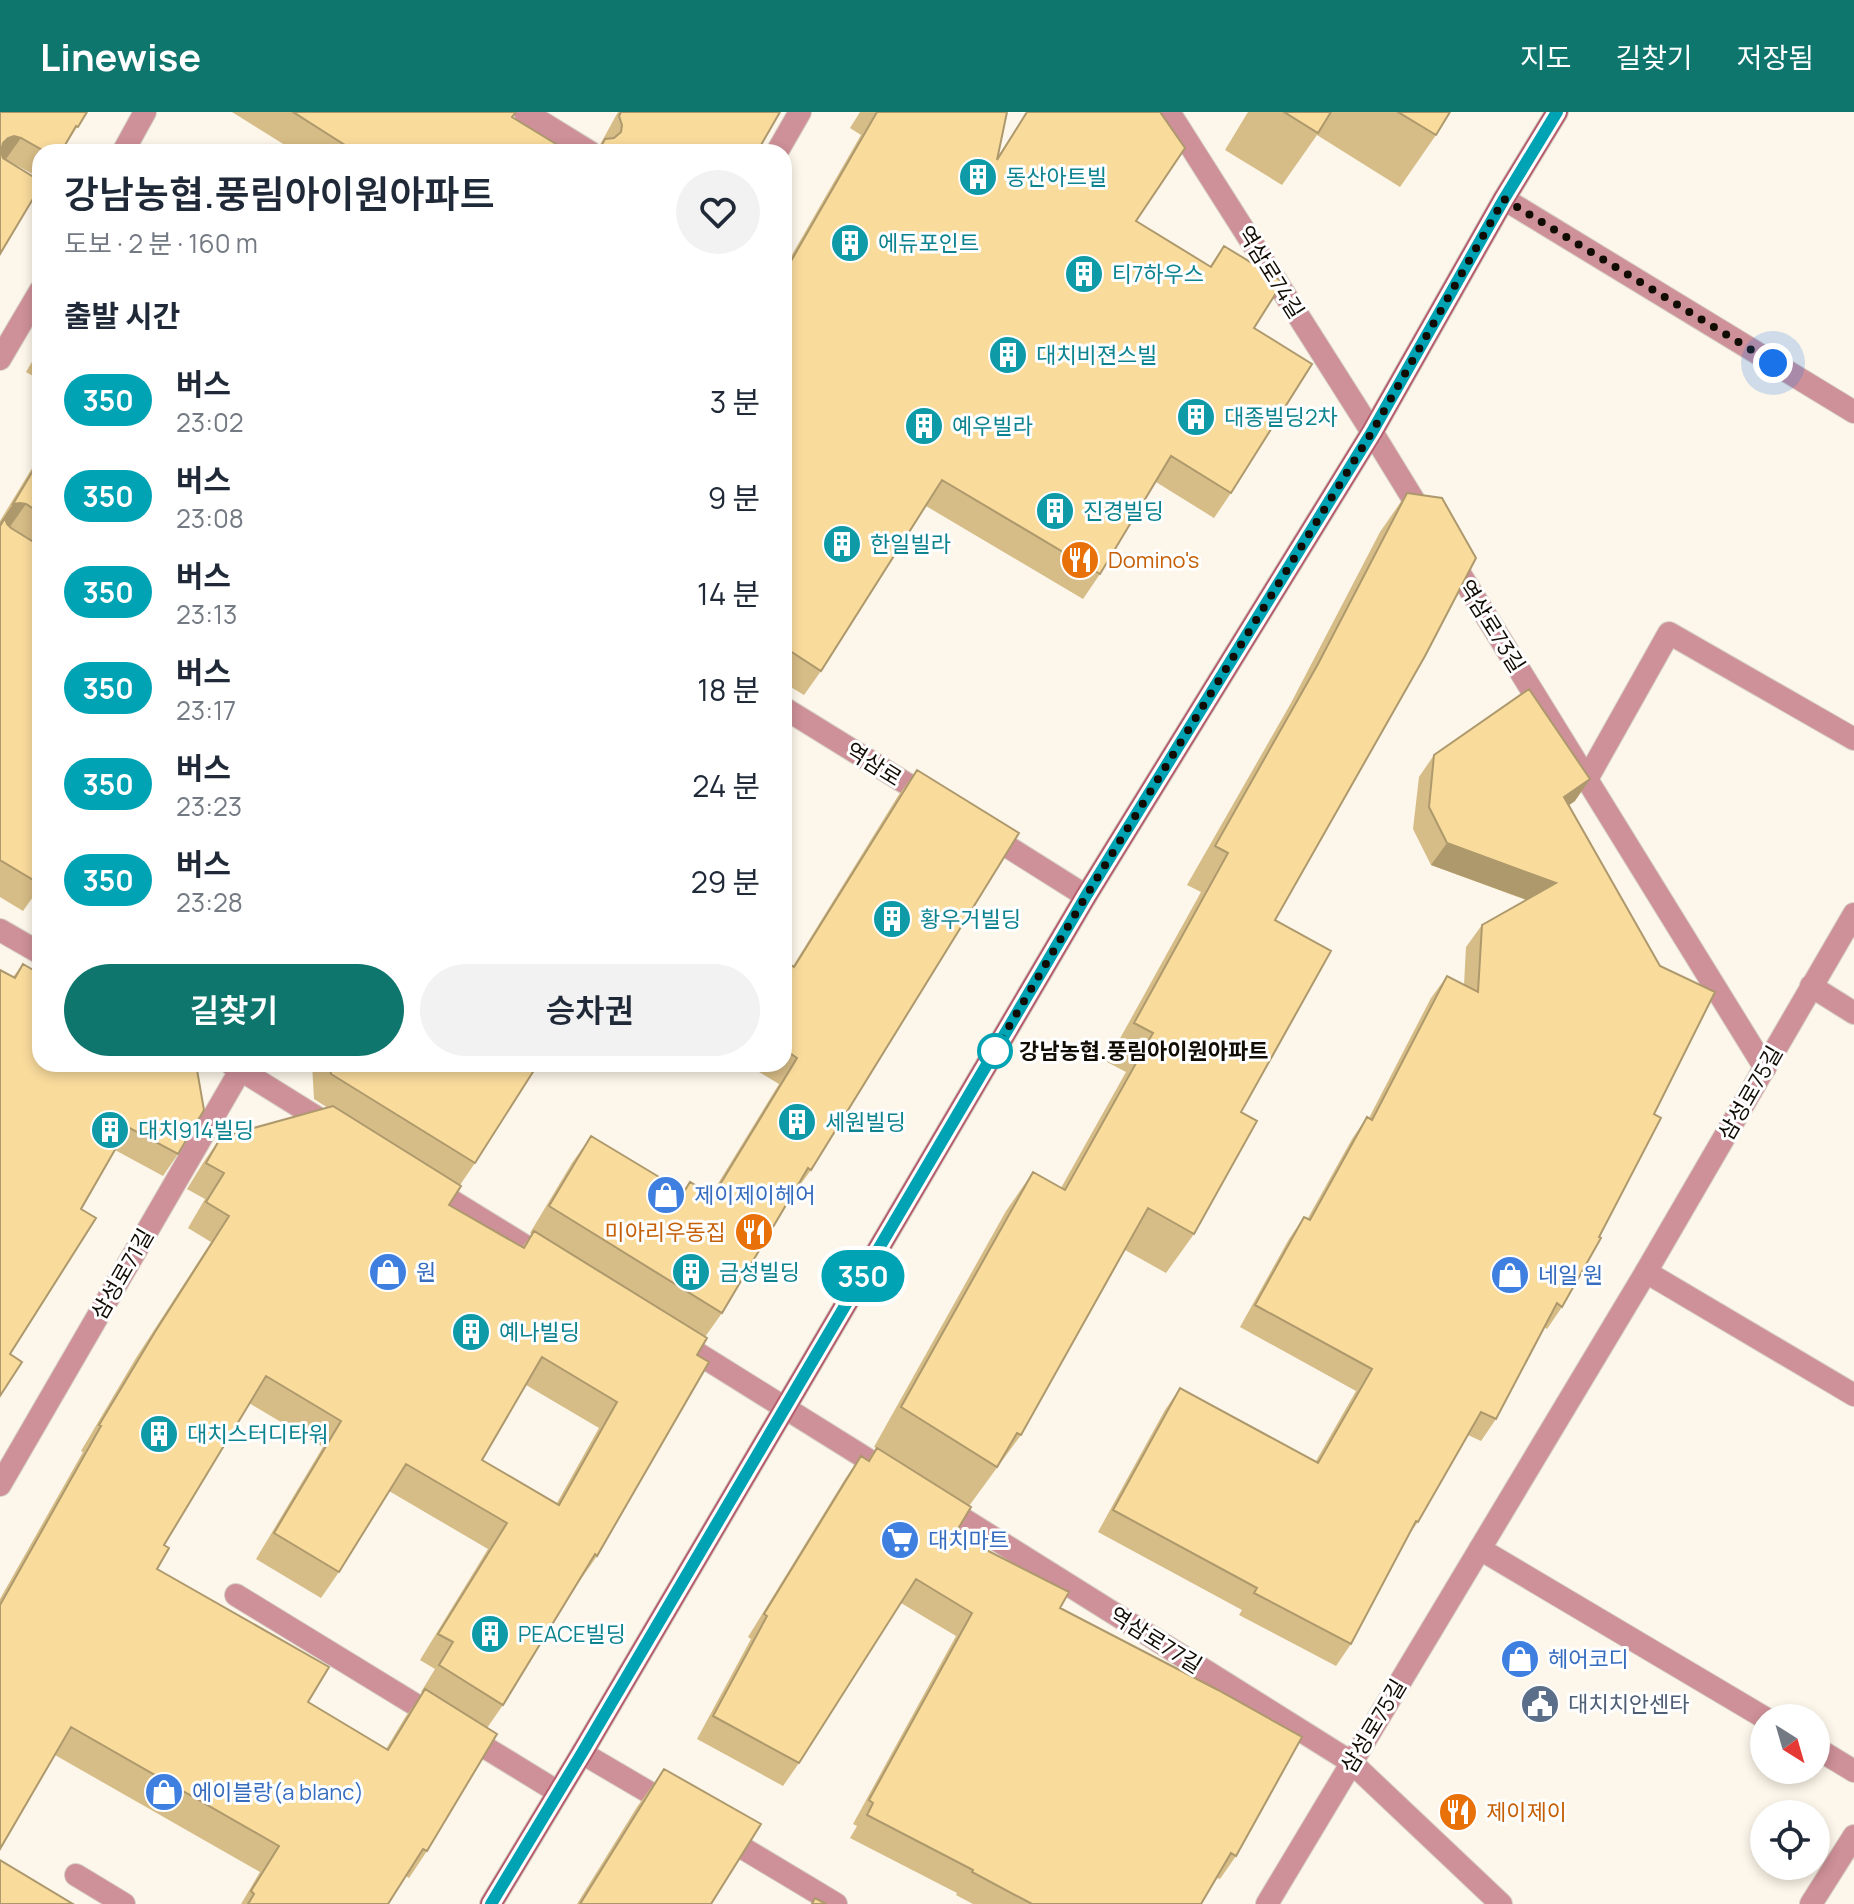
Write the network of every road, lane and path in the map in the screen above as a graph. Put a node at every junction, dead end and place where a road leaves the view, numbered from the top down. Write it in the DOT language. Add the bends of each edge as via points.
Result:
graph roads {
  1 [pos="145,112"];
  2 [pos="525,112"];
  3 [pos="800,112"];
  4 [pos="1169,112"];
  5 [pos="1557,112"];
  6 [pos="127,144"];
  7 [pos="577,144"];
  8 [pos="782,144"];
  9 [pos="1504,199"];
  10 [pos="32,305"];
  11 [pos="0,359"];
  12 [pos="1854,412"];
  13 [pos="1372,432"];
  14 [pos="792,713"];
  15 [pos="1854,739"];
  16 [pos="1587,779"];
  17 [pos="1086,896"];
  18 [pos="1854,914"];
  19 [pos="0,930"];
  20 [pos="32,948"];
  21 [pos="1811,986"];
  22 [pos="1854,1013"];
  23 [pos="1765,1068"];
  24 [pos="235,1072"];
  25 [pos="247,1072"];
  26 [pos="347,1136"];
  27 [pos="413,1177"];
  28 [pos="560,1267"];
  29 [pos="1646,1272"];
  30 [pos="653,1325"];
  31 [pos="1854,1395"];
  32 [pos="786,1408"];
  33 [pos="0,1485"];
  34 [pos="1480,1549"];
  35 [pos="236,1595"];
  36 [pos="1750,1709"];
  37 [pos="582,1753"];
  38 [pos="1830,1756"];
  39 [pos="1351,1762"];
  40 [pos="1854,1771"];
  41 [pos="558,1792"];
  42 [pos="1854,1836"];
  43 [pos="76,1875"];
  44 [pos="124,1904"];
  45 [pos="491,1904"];
  46 [pos="836,1904"];
  47 [pos="1267,1904"];
  48 [pos="1501,1904"];
  49 [pos="1811,1904"];
  1 -- 6 [label="street"];
  2 -- 7 [label="street"];
  3 -- 8 [label="street"];
  4 -- 13 [label="street, 역삼로74길"];
  5 -- 9 [label="main road"];
  9 -- 12 [label="street"];
  9 -- 13 [label="main road"];
  10 -- 11 [label="street"];
  13 -- 16 [label="street, 역삼로73길"];
  13 -- 17 [label="main road"];
  14 -- 17 [label="street, 역삼로"];
  15 -- 16 [label="street" via="1669,633"];
  16 -- 23 [label="street, 역삼로73길"];
  17 -- 32 [label="main road"];
  18 -- 21 [label="street, 삼성로75길"];
  19 -- 20 [label="street"];
  21 -- 22 [label="street"];
  21 -- 23 [label="street, 삼성로75길"];
  23 -- 29 [label="street, 삼성로75길"];
  24 -- 33 [label="street, 삼성로71길"];
  25 -- 26 [label="street"];
  27 -- 28 [label="street"];
  29 -- 31 [label="street"];
  29 -- 34 [label="street, 삼성로75길"];
  30 -- 32 [label="street, 역삼로77길"];
  32 -- 37 [label="main road"];
  32 -- 39 [label="street, 역삼로77길"];
  34 -- 36 [label="street"];
  34 -- 39 [label="street, 삼성로75길"];
  35 -- 41 [label="street"];
  37 -- 41 [label="main road"];
  37 -- 46 [label="street"];
  38 -- 40 [label="street"];
  39 -- 47 [label="street, 삼성로75길"];
  39 -- 48 [label="street, 역삼로77길"];
  41 -- 45 [label="main road"];
  42 -- 49 [label="street"];
  43 -- 44 [label="street"];
}
